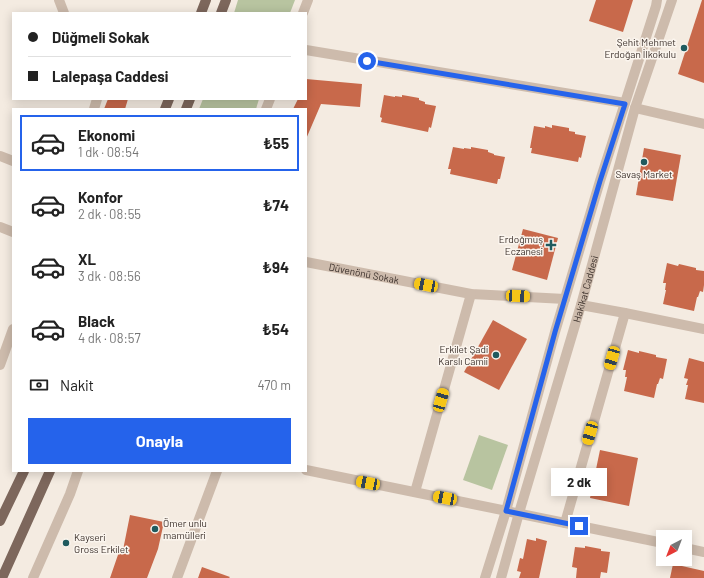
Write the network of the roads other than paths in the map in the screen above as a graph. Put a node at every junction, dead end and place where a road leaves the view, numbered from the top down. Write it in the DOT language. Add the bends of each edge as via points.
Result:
graph roads {
  1 [pos="59,0"];
  2 [pos="206,0"];
  3 [pos="226,0"];
  4 [pos="308,0"];
  5 [pos="657,0"];
  6 [pos="672,0"];
  7 [pos="64,12"];
  8 [pos="201,12"];
  9 [pos="221,12"];
  10 [pos="303,12"];
  11 [pos="307,50"];
  12 [pos="625,104"];
  13 [pos="635,108"];
  14 [pos="704,124"];
  15 [pos="0,156"];
  16 [pos="12,160"];
  17 [pos="0,227"];
  18 [pos="12,232"];
  19 [pos="307,262"];
  20 [pos="471,294"];
  21 [pos="565,299"];
  22 [pos="580,305"];
  23 [pos="625,313"];
  24 [pos="704,329"];
  25 [pos="12,332"];
  26 [pos="0,365"];
  27 [pos="307,470"];
  28 [pos="24,472"];
  29 [pos="50,472"];
  30 [pos="78,472"];
  31 [pos="217,472"];
  32 [pos="415,492"];
  33 [pos="506,511"];
  34 [pos="519,513"];
  35 [pos="0,521"];
  36 [pos="565,523"];
  37 [pos="656,542"];
  38 [pos="692,549"];
  39 [pos="704,552"];
  40 [pos="2,578"];
  41 [pos="33,578"];
  42 [pos="177,578"];
  43 [pos="485,578"];
  44 [pos="501,578"];
  1 -- 7 [label="street"];
  2 -- 8 [label="main road"];
  3 -- 9 [label="main road"];
  4 -- 10 [label="street"];
  5 -- 12 [label="street, Hakikat Caddesi"];
  6 -- 13 [label="street, Hakikat Caddesi"];
  11 -- 12 [label="street"];
  12 -- 21 [label="street, Hakikat Caddesi"];
  13 -- 14 [label="street"];
  13 -- 22 [label="street, Hakikat Caddesi"];
  15 -- 16 [label="street"];
  17 -- 18 [label="street"];
  19 -- 20 [label="street, Düvenönü Sokak"];
  20 -- 21 [label="street, Düvenönü Sokak"];
  20 -- 32 [label="street"];
  21 -- 33 [label="street, Hakikat Caddesi"];
  22 -- 23 [label="street"];
  22 -- 34 [label="street, Hakikat Caddesi"];
  23 -- 24 [label="street"];
  23 -- 36 [label="street"];
  25 -- 26 [label="street"];
  27 -- 32 [label="street"];
  28 -- 35 [label="main road"];
  29 -- 40 [label="main road"];
  30 -- 41 [label="street"];
  31 -- 42 [label="street"];
  32 -- 33 [label="street"];
  33 -- 34 [label="street"];
  33 -- 43 [label="street, Hakikat Caddesi"];
  34 -- 36 [label="street"];
  34 -- 44 [label="street, Hakikat Caddesi"];
  36 -- 37 [label="street"];
  38 -- 39 [label="street"];
}
